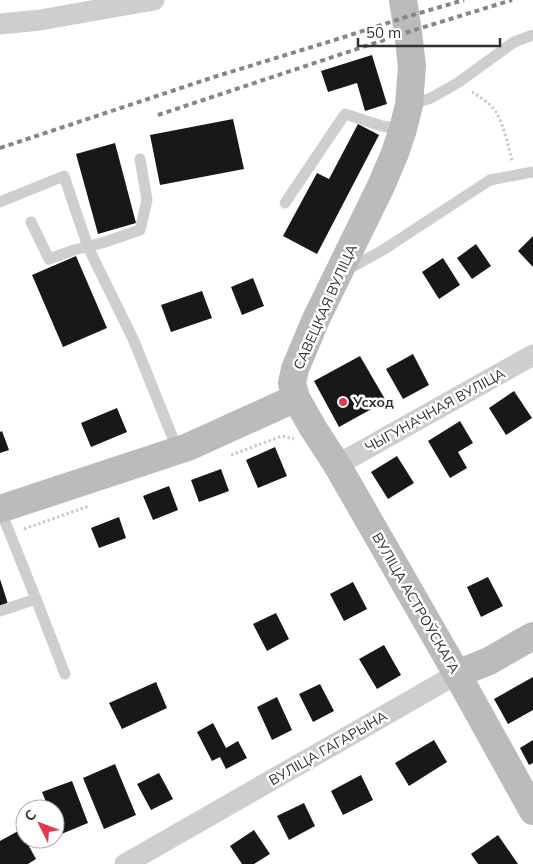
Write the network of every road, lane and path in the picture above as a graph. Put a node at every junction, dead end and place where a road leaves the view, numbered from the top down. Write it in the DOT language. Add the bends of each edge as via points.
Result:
graph roads {
  1 [pos="154,0"];
  2 [pos="403,0"];
  3 [pos="0,24"];
  4 [pos="533,35"];
  5 [pos="459,82"];
  6 [pos="406,117"];
  7 [pos="140,159"];
  8 [pos="533,172"];
  9 [pos="516,175"];
  10 [pos="0,202"];
  11 [pos="285,203"];
  12 [pos="31,222"];
  13 [pos="88,247"];
  14 [pos="342,267"];
  15 [pos="533,355"];
  16 [pos="296,398"];
  17 [pos="299,440"];
  18 [pos="178,450"];
  19 [pos="226,456"];
  20 [pos="337,465"];
  21 [pos="95,504"];
  22 [pos="0,509"];
  23 [pos="11,534"];
  24 [pos="36,599"];
  25 [pos="0,611"];
  26 [pos="533,636"];
  27 [pos="65,674"];
  28 [pos="457,674"];
  29 [pos="533,811"];
  30 [pos="125,864"];
  1 -- 3 [label="street"];
  2 -- 6 [label="main road, САВЕЦКАЯ ВУЛІЦА" via="412,66"];
  4 -- 5 [label="lane" via="514,42"];
  5 -- 6 [label="lane"];
  5 -- 9 [label="path" via="496,111"];
  6 -- 11 [label="lane" via="382,126 345,114"];
  6 -- 14 [label="main road, САВЕЦКАЯ ВУЛІЦА" via="392,162"];
  7 -- 13 [label="lane" via="147,200 140,230"];
  8 -- 9 [label="lane"];
  9 -- 14 [label="lane" via="490,180 383,250 354,266"];
  10 -- 13 [label="lane" via="64,176"];
  12 -- 13 [label="lane" via="49,259"];
  13 -- 18 [label="lane" via="134,341"];
  14 -- 16 [label="main road, САВЕЦКАЯ ВУЛІЦА" via="295,369 292,384"];
  15 -- 20 [label="street, ЧЫГУНАЧНАЯ ВУЛІЦА"];
  16 -- 18 [label="main road"];
  16 -- 20 [label="main road, ВУЛІЦА АСТРОЎСКАГА"];
  17 -- 19 [label="path" via="282,436"];
  18 -- 22 [label="main road"];
  20 -- 28 [label="main road, ВУЛІЦА АСТРОЎСКАГА"];
  21 -- 23 [label="path"];
  22 -- 23 [label="lane"];
  23 -- 24 [label="lane"];
  24 -- 25 [label="lane"];
  24 -- 27 [label="lane"];
  26 -- 28 [label="main road, ВУЛІЦА ГАГАРЫНА" via="489,661"];
  28 -- 29 [label="main road, ВУЛІЦА АСТРОЎСКАГА"];
  28 -- 30 [label="street, ВУЛІЦА ГАГАРЫНА"];
}
